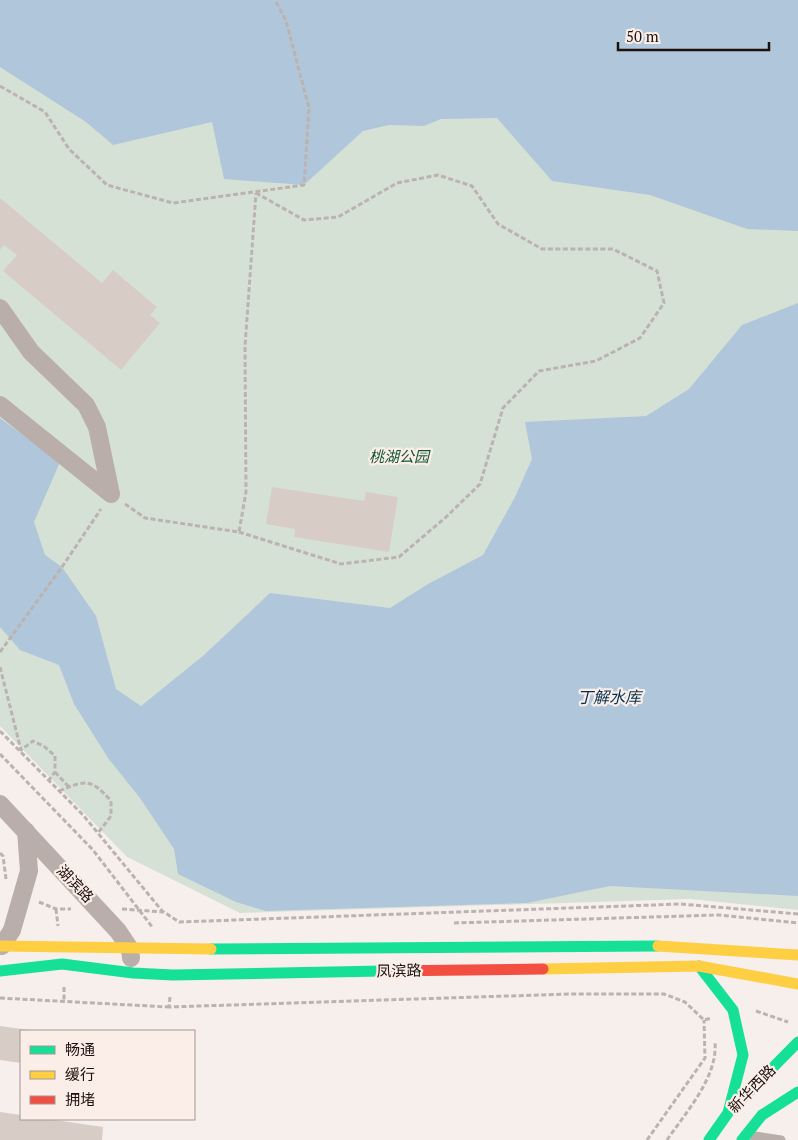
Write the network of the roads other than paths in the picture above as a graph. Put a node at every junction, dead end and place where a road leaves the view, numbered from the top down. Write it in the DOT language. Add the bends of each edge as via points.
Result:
graph roads {
  1 [pos="0,308"];
  2 [pos="0,405"];
  3 [pos="0,804"];
  4 [pos="26,831"];
  5 [pos="1,946"];
  6 [pos="130,949"];
  7 [pos="798,955"];
  8 [pos="699,966"];
  9 [pos="0,971"];
  10 [pos="133,973"];
  11 [pos="798,984"];
  12 [pos="798,1042"];
  13 [pos="798,1092"];
  14 [pos="728,1113"];
  15 [pos="744,1137"];
  16 [pos="709,1140"];
  17 [pos="781,1140"];
  1 -- 2 [label="street" via="31,352 86,405 97,427 111,494"];
  3 -- 4 [label="street, 湖滨路"];
  4 -- 5 [label="street" via="29,871 12,930"];
  4 -- 6 [label="street, 湖滨路" via="98,908"];
  5 -- 6 [label="street, 凤滨路"];
  6 -- 7 [label="street, 凤滨路" via="671,946"];
  6 -- 10 [label="street, 湖滨路"];
  8 -- 10 [label="street, 凤滨路"];
  8 -- 11 [label="street, 凤滨路"];
  8 -- 14 [label="street" via="733,1010 743,1055"];
  9 -- 10 [label="street, 凤滨路" via="62,964"];
  12 -- 14 [label="street, 新华西路"];
  13 -- 15 [label="street, 新华西路" via="762,1115"];
  14 -- 16 [label="street, 新华西路"];
  15 -- 17 [label="lane"];
}
